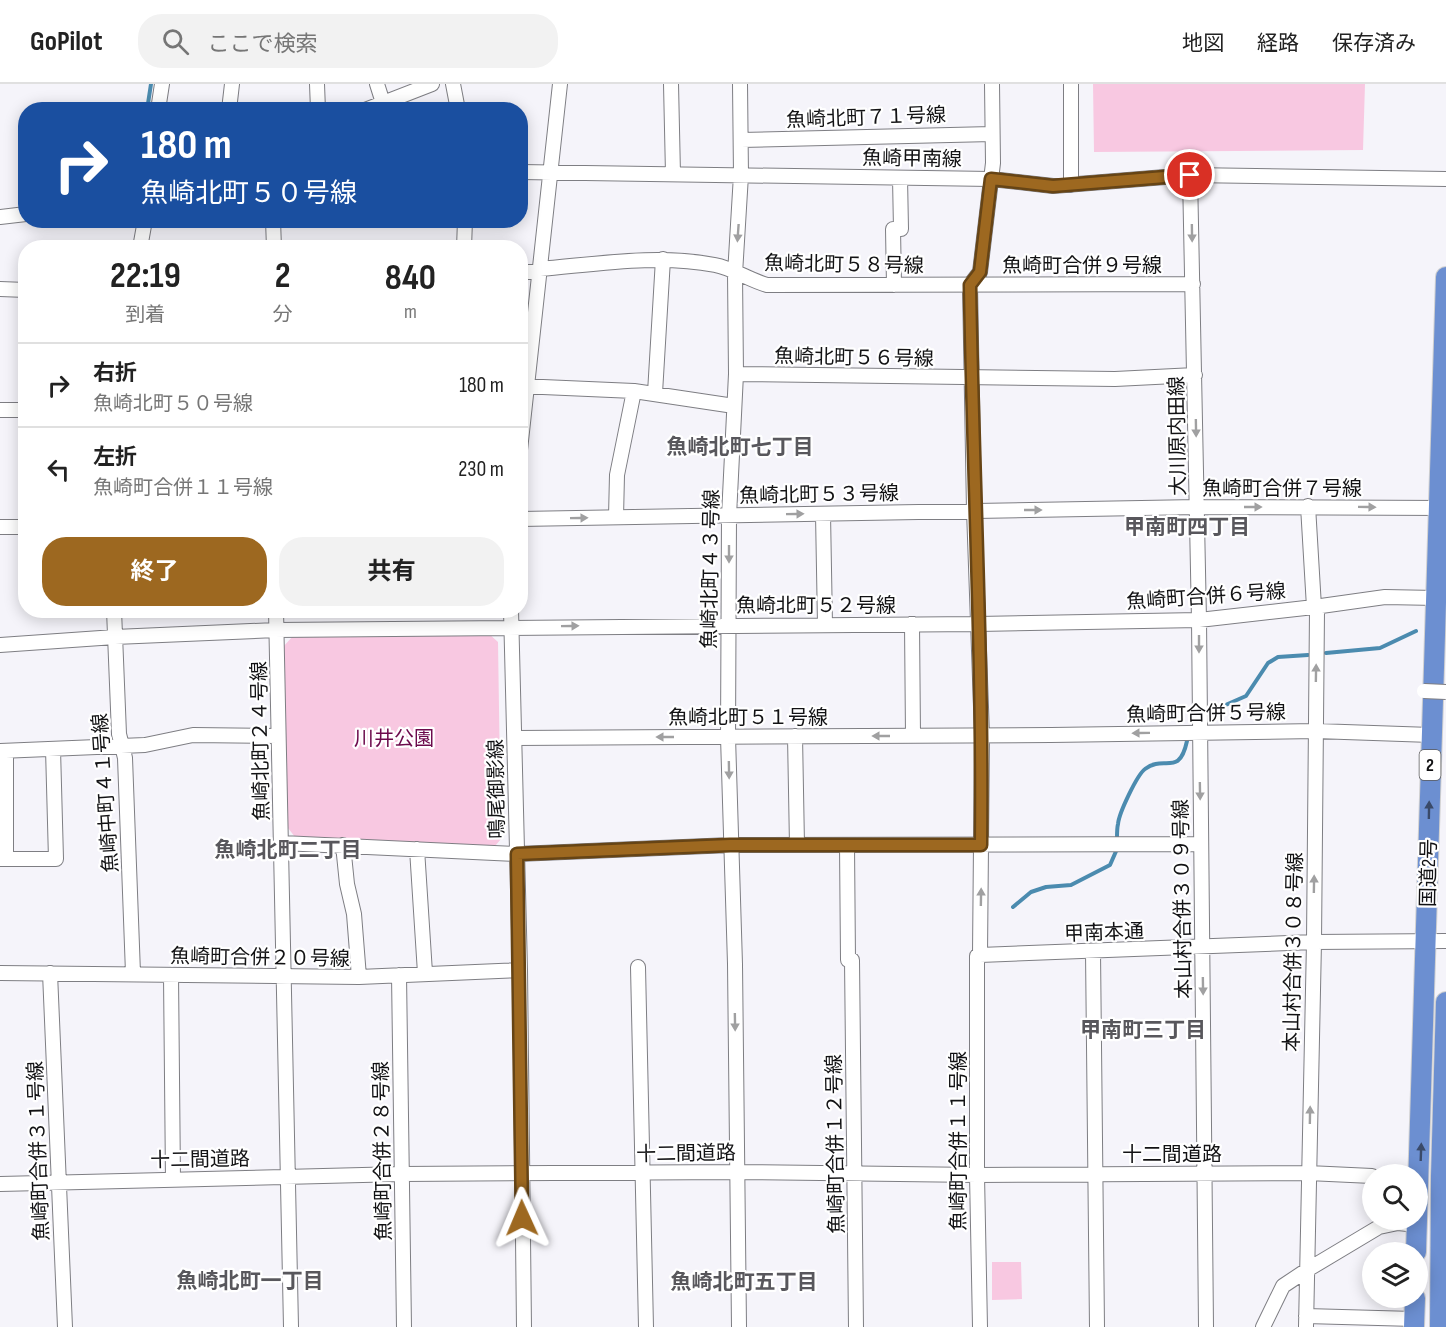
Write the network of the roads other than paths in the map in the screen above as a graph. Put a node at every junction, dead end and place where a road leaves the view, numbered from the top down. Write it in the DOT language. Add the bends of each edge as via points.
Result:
graph roads {
  1 [pos="162,84"];
  2 [pos="232,84"];
  3 [pos="317,84"];
  4 [pos="377,84"];
  5 [pos="432,84"];
  6 [pos="453,84"];
  7 [pos="560,84"];
  8 [pos="671,84"];
  9 [pos="740,84"];
  10 [pos="992,84"];
  11 [pos="1071,84"];
  12 [pos="159,102"];
  13 [pos="230,102"];
  14 [pos="318,102"];
  15 [pos="383,102"];
  16 [pos="386,102"];
  17 [pos="456,102"];
  18 [pos="992,134"];
  19 [pos="741,140"];
  20 [pos="528,172"];
  21 [pos="551,172"];
  22 [pos="672,174"];
  23 [pos="741,175"];
  24 [pos="1190,175"];
  25 [pos="900,178"];
  26 [pos="991,179"];
  27 [pos="1446,179"];
  28 [pos="1071,185"];
  29 [pos="18,215"];
  30 [pos="0,217"];
  31 [pos="663,259"];
  32 [pos="540,270"];
  33 [pos="528,271"];
  34 [pos="735,273"];
  35 [pos="1446,277"];
  36 [pos="1193,284"];
  37 [pos="894,285"];
  38 [pos="970,285"];
  39 [pos="0,290"];
  40 [pos="18,290"];
  41 [pos="528,357"];
  42 [pos="736,374"];
  43 [pos="1195,375"];
  44 [pos="971,378"];
  45 [pos="528,386"];
  46 [pos="634,391"];
  47 [pos="655,393"];
  48 [pos="734,406"];
  49 [pos="0,410"];
  50 [pos="18,410"];
  51 [pos="1308,506"];
  52 [pos="1197,507"];
  53 [pos="1443,508"];
  54 [pos="974,510"];
  55 [pos="823,514"];
  56 [pos="729,516"];
  57 [pos="616,517"];
  58 [pos="528,519"];
  59 [pos="0,527"];
  60 [pos="18,527"];
  61 [pos="1436,598"];
  62 [pos="1314,607"];
  63 [pos="114,618"];
  64 [pos="276,618"];
  65 [pos="512,618"];
  66 [pos="1199,620"];
  67 [pos="912,624"];
  68 [pos="978,624"];
  69 [pos="729,625"];
  70 [pos="825,625"];
  71 [pos="511,627"];
  72 [pos="276,630"];
  73 [pos="115,637"];
  74 [pos="0,645"];
  75 [pos="1424,691"];
  76 [pos="1446,692"];
  77 [pos="1316,731"];
  78 [pos="1199,733"];
  79 [pos="982,735"];
  80 [pos="1431,735"];
  81 [pos="278,736"];
  82 [pos="795,736"];
  83 [pos="913,736"];
  84 [pos="728,737"];
  85 [pos="515,738"];
  86 [pos="122,746"];
  87 [pos="52,749"];
  88 [pos="3,751"];
  89 [pos="282,843"];
  90 [pos="1201,844"];
  91 [pos="343,845"];
  92 [pos="730,845"];
  93 [pos="797,845"];
  94 [pos="847,845"];
  95 [pos="981,845"];
  96 [pos="417,849"];
  97 [pos="517,854"];
  98 [pos="3,859"];
  99 [pos="1446,941"];
  100 [pos="1314,942"];
  101 [pos="1426,942"];
  102 [pos="1202,948"];
  103 [pos="1093,952"];
  104 [pos="978,956"];
  105 [pos="638,967"];
  106 [pos="520,970"];
  107 [pos="0,973"];
  108 [pos="50,973"];
  109 [pos="133,973"];
  110 [pos="425,973"];
  111 [pos="171,975"];
  112 [pos="399,975"];
  113 [pos="359,977"];
  114 [pos="282,978"];
  115 [pos="1446,1002"];
  116 [pos="1445,1057"];
  117 [pos="1419,1164"];
  118 [pos="737,1172"];
  119 [pos="644,1173"];
  120 [pos="854,1173"];
  121 [pos="1205,1173"];
  122 [pos="1308,1173"];
  123 [pos="402,1174"];
  124 [pos="522,1174"];
  125 [pos="1094,1174"];
  126 [pos="977,1175"];
  127 [pos="1362,1176"];
  128 [pos="1443,1176"];
  129 [pos="288,1177"];
  130 [pos="1428,1177"];
  131 [pos="173,1180"];
  132 [pos="0,1184"];
  133 [pos="59,1184"];
  134 [pos="1374,1230"];
  135 [pos="1307,1270"];
  136 [pos="1415,1308"];
  137 [pos="1442,1320"];
  138 [pos="1306,1321"];
  139 [pos="1414,1323"];
  140 [pos="65,1327"];
  141 [pos="291,1327"];
  142 [pos="404,1327"];
  143 [pos="524,1327"];
  144 [pos="646,1327"];
  145 [pos="739,1327"];
  146 [pos="856,1327"];
  147 [pos="980,1327"];
  148 [pos="1097,1327"];
  149 [pos="1206,1327"];
  150 [pos="1263,1327"];
  1 -- 12 [label="street"];
  2 -- 13 [label="street"];
  3 -- 14 [label="street"];
  4 -- 15 [label="street"];
  5 -- 16 [label="street"];
  6 -- 17 [label="street"];
  7 -- 21 [label="street"];
  8 -- 22 [label="street"];
  9 -- 19 [label="street, 魚崎北町４３号線"];
  10 -- 18 [label="street, 魚崎町合併１１号線"];
  11 -- 28 [label="street"];
  18 -- 19 [label="street, 魚崎北町７１号線"];
  18 -- 26 [label="street, 魚崎町合併１１号線"];
  19 -- 23 [label="street, 魚崎北町４３号線"];
  20 -- 21 [label="street, 魚崎甲南線"];
  21 -- 22 [label="street, 魚崎甲南線"];
  21 -- 32 [label="street"];
  22 -- 23 [label="street, 魚崎甲南線"];
  23 -- 25 [label="street, 魚崎甲南線"];
  23 -- 34 [label="street, 魚崎北町４３号線, one-way"];
  24 -- 27 [label="street, 魚崎甲南線"];
  24 -- 28 [label="street, 魚崎甲南線"];
  24 -- 36 [label="street, 大川原内田線, one-way"];
  25 -- 26 [label="street, 魚崎甲南線"];
  25 -- 37 [label="street" via="901,229 893,229"];
  26 -- 28 [label="street, 魚崎甲南線"];
  26 -- 38 [label="street, 魚崎町合併１１号線" via="980,272"];
  29 -- 30 [label="street"];
  31 -- 32 [label="street, 魚崎北町５８号線"];
  31 -- 34 [label="street, 魚崎北町５８号線" via="717,265"];
  31 -- 47 [label="street"];
  32 -- 33 [label="street, 魚崎北町５８号線"];
  32 -- 41 [label="street"];
  34 -- 37 [label="street, 魚崎北町５８号線" via="767,285"];
  34 -- 42 [label="street, 魚崎北町４３号線"];
  35 -- 53 [label="highway, 国道2号 / 2"];
  36 -- 38 [label="street, 魚崎町合併９号線"];
  36 -- 43 [label="street, 大川原内田線"];
  37 -- 38 [label="street, 魚崎北町５８号線"];
  38 -- 44 [label="street, 魚崎町合併１１号線"];
  39 -- 40 [label="street"];
  42 -- 44 [label="street, 魚崎北町５６号線"];
  42 -- 48 [label="street, 魚崎北町４３号線"];
  43 -- 44 [label="street, 魚崎北町５６号線"];
  43 -- 52 [label="street, 大川原内田線, one-way"];
  44 -- 54 [label="street, 魚崎町合併１１号線"];
  45 -- 46 [label="street"];
  46 -- 47 [label="street"];
  46 -- 57 [label="street" via="617,475"];
  47 -- 48 [label="street"];
  48 -- 56 [label="street, 魚崎北町４３号線"];
  49 -- 50 [label="street"];
  52 -- 51 [label="street, 魚崎町合併７号線, one-way"];
  51 -- 53 [label="street, 魚崎町合併７号線, one-way"];
  51 -- 62 [label="street, 本山村合併３０８号線"];
  54 -- 52 [label="street, 魚崎町合併７号線, one-way"];
  52 -- 66 [label="street, 大川原内田線"];
  53 -- 61 [label="highway, 国道2号 / 2"];
  54 -- 55 [label="street, 魚崎北町５３号線"];
  54 -- 68 [label="street, 魚崎町合併１１号線"];
  56 -- 55 [label="street, 魚崎北町５３号線, one-way"];
  55 -- 70 [label="street"];
  56 -- 57 [label="street, 魚崎北町５３号線"];
  56 -- 69 [label="street, 魚崎北町４３号線, one-way"];
  58 -- 57 [label="street, 魚崎北町５３号線, one-way"];
  59 -- 60 [label="street"];
  61 -- 62 [label="street, 魚崎町合併６号線" via="1385,597"];
  61 -- 80 [label="highway, 国道2号 / 2"];
  62 -- 66 [label="street, 魚崎町合併６号線"];
  77 -- 62 [label="street, 本山村合併３０８号線, one-way"];
  63 -- 73 [label="street, 魚崎中町４１号線"];
  64 -- 72 [label="street, 魚崎北町２４号線"];
  65 -- 71 [label="street, 鳴尾御影線"];
  66 -- 68 [label="street, 魚崎町合併６号線"];
  66 -- 78 [label="street, 大川原内田線, one-way"];
  67 -- 68 [label="street, 魚崎北町５２号線"];
  67 -- 70 [label="street, 魚崎北町５２号線"];
  67 -- 83 [label="street"];
  68 -- 79 [label="street, 魚崎町合併１１号線"];
  69 -- 70 [label="street, 魚崎北町５２号線"];
  71 -- 69 [label="street, 魚崎北町５２号線, one-way"];
  69 -- 84 [label="street, 魚崎北町４３号線"];
  71 -- 72 [label="street, 魚崎北町５２号線"];
  71 -- 85 [label="street, 鳴尾御影線"];
  72 -- 73 [label="street, 魚崎北町５２号線"];
  72 -- 81 [label="street, 魚崎北町２４号線"];
  73 -- 74 [label="street, 魚崎北町５２号線"];
  73 -- 86 [label="street, 魚崎中町４１号線"];
  75 -- 76 [label="street, bridge"];
  77 -- 78 [label="street, 魚崎町合併５号線"];
  77 -- 80 [label="street, 魚崎町合併５号線"];
  100 -- 77 [label="street, 本山村合併３０８号線, one-way"];
  78 -- 79 [label="street, 魚崎町合併５号線, one-way"];
  78 -- 90 [label="street, 本山村合併３０９号線, one-way"];
  79 -- 83 [label="street, 魚崎北町５１号線"];
  79 -- 95 [label="street, 魚崎町合併１１号線"];
  101 -- 80 [label="highway, 国道2号 / 2, one-way"];
  81 -- 86 [label="street" via="194,735"];
  81 -- 89 [label="street, 魚崎北町２４号線"];
  83 -- 82 [label="street, 魚崎北町５１号線, one-way"];
  82 -- 84 [label="street, 魚崎北町５１号線"];
  82 -- 93 [label="street"];
  84 -- 85 [label="street, 魚崎北町５１号線, one-way"];
  84 -- 92 [label="street, 魚崎北町４３号線, one-way"];
  85 -- 97 [label="street, 鳴尾御影線"];
  86 -- 87 [label="street"];
  86 -- 109 [label="street, 魚崎中町４１号線"];
  87 -- 88 [label="street"];
  87 -- 98 [label="street" via="56,859"];
  88 -- 98 [label="street"];
  89 -- 91 [label="street"];
  89 -- 114 [label="street, 魚崎北町２４号線"];
  90 -- 95 [label="street"];
  90 -- 102 [label="street, 本山村合併３０９号線"];
  91 -- 96 [label="street"];
  91 -- 113 [label="street"];
  92 -- 93 [label="street"];
  92 -- 97 [label="street"];
  92 -- 118 [label="street, 魚崎北町４３号線, one-way"];
  93 -- 94 [label="street"];
  94 -- 95 [label="street"];
  94 -- 120 [label="street, 魚崎町合併１２号線"];
  104 -- 95 [label="street, 魚崎町合併１１号線, one-way"];
  96 -- 97 [label="street"];
  96 -- 110 [label="street"];
  97 -- 106 [label="street, 鳴尾御影線"];
  99 -- 101 [label="street, 甲南本通"];
  100 -- 101 [label="street, 甲南本通"];
  100 -- 102 [label="street, 甲南本通"];
  122 -- 100 [label="street, 本山村合併３０８号線, one-way"];
  117 -- 101 [label="highway, 国道2号 / 2, one-way"];
  102 -- 103 [label="street, 甲南本通"];
  102 -- 121 [label="street, 本山村合併３０９号線, one-way"];
  103 -- 104 [label="street, 甲南本通"];
  103 -- 125 [label="street"];
  104 -- 126 [label="street, 魚崎町合併１１号線"];
  105 -- 119 [label="street"];
  106 -- 110 [label="street, 魚崎町合併２０号線"];
  106 -- 124 [label="street, 鳴尾御影線"];
  107 -- 108 [label="street, 魚崎町合併２０号線"];
  108 -- 109 [label="street, 魚崎町合併２０号線"];
  108 -- 133 [label="street, 魚崎町合併３１号線"];
  109 -- 111 [label="street, 魚崎町合併２０号線"];
  110 -- 112 [label="street, 魚崎町合併２０号線"];
  111 -- 114 [label="street, 魚崎町合併２０号線"];
  111 -- 131 [label="street"];
  112 -- 113 [label="street, 魚崎町合併２０号線"];
  112 -- 123 [label="street, 魚崎町合併２８号線"];
  113 -- 114 [label="street, 魚崎町合併２０号線"];
  114 -- 129 [label="street, 魚崎北町２４号線"];
  115 -- 116 [label="highway"];
  116 -- 128 [label="highway"];
  118 -- 119 [label="street, 十二間道路"];
  118 -- 120 [label="street, 十二間道路"];
  118 -- 145 [label="street, 魚崎北町４３号線"];
  119 -- 124 [label="street, 十二間道路"];
  119 -- 144 [label="street"];
  120 -- 126 [label="street, 十二間道路"];
  120 -- 146 [label="street, 魚崎町合併１２号線"];
  121 -- 122 [label="street, 十二間道路"];
  121 -- 125 [label="street, 十二間道路"];
  121 -- 149 [label="street, 本山村合併３０９号線"];
  122 -- 127 [label="street, 十二間道路"];
  122 -- 135 [label="street, 本山村合併３０８号線"];
  123 -- 124 [label="street, 十二間道路"];
  123 -- 129 [label="street, 十二間道路"];
  123 -- 142 [label="street, 魚崎町合併２８号線"];
  124 -- 143 [label="street, 鳴尾御影線"];
  125 -- 126 [label="street, 十二間道路"];
  125 -- 148 [label="street"];
  126 -- 147 [label="street, 魚崎町合併１１号線"];
  128 -- 130 [label="street"];
  128 -- 137 [label="highway"];
  129 -- 131 [label="street, 十二間道路"];
  129 -- 141 [label="street, 魚崎北町２４号線"];
  131 -- 133 [label="street, 十二間道路"];
  132 -- 133 [label="street, 十二間道路"];
  133 -- 140 [label="street, 魚崎町合併３１号線"];
  134 -- 135 [label="street"];
  135 -- 138 [label="street, 本山村合併３０８号線"];
  135 -- 150 [label="street" via="1283,1287"];
  136 -- 139 [label="highway"];
  138 -- 139 [label="street"];
}
